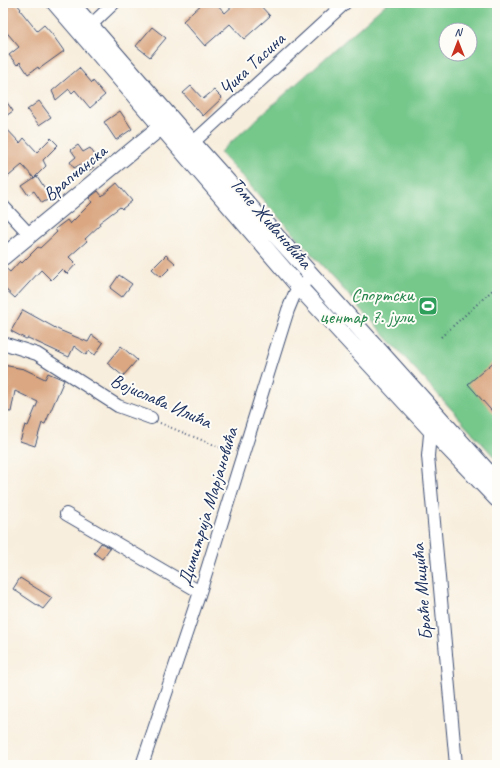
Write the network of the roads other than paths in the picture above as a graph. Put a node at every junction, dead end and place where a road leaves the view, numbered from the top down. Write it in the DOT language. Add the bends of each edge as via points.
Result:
graph roads {
  1 [pos="55,3"];
  2 [pos="70,3"];
  3 [pos="114,3"];
  4 [pos="345,3"];
  5 [pos="90,26"];
  6 [pos="166,122"];
  7 [pos="188,147"];
  8 [pos="3,206"];
  9 [pos="30,235"];
  10 [pos="3,257"];
  11 [pos="312,276"];
  12 [pos="300,287"];
  13 [pos="3,343"];
  14 [pos="151,418"];
  15 [pos="436,425"];
  16 [pos="497,482"];
  17 [pos="497,499"];
  18 [pos="66,514"];
  19 [pos="200,592"];
  20 [pos="145,762"];
  21 [pos="456,765"];
  1 -- 6 [label="main road, Томе Живановића"];
  2 -- 5 [label="main road, Томе Живановића"];
  3 -- 5 [label="street"];
  4 -- 7 [label="street, Чика Тасина"];
  5 -- 6 [label="main road, Томе Живановића"];
  6 -- 7 [label="main road, Томе Живановића"];
  6 -- 9 [label="main road, Врапчанска"];
  7 -- 11 [label="main road, Томе Живановића"];
  7 -- 12 [label="main road, Томе Живановића"];
  8 -- 9 [label="street"];
  9 -- 10 [label="main road, Врапчанска"];
  11 -- 12 [label="street, Димитрија Марјановића"];
  11 -- 15 [label="main road, Томе Живановића"];
  12 -- 15 [label="main road, Томе Живановића"];
  12 -- 19 [label="street, Димитрија Марјановића" via="288,310"];
  13 -- 14 [label="street, Војислава Илића" via="37,354 118,406"];
  15 -- 16 [label="main road, Томе Живановића"];
  15 -- 17 [label="main road, Томе Живановића"];
  15 -- 21 [label="street, Браће Мицића" via="428,439 428,456"];
  18 -- 19 [label="street"];
  19 -- 20 [label="street, Димитрија Марјановића"];
}
